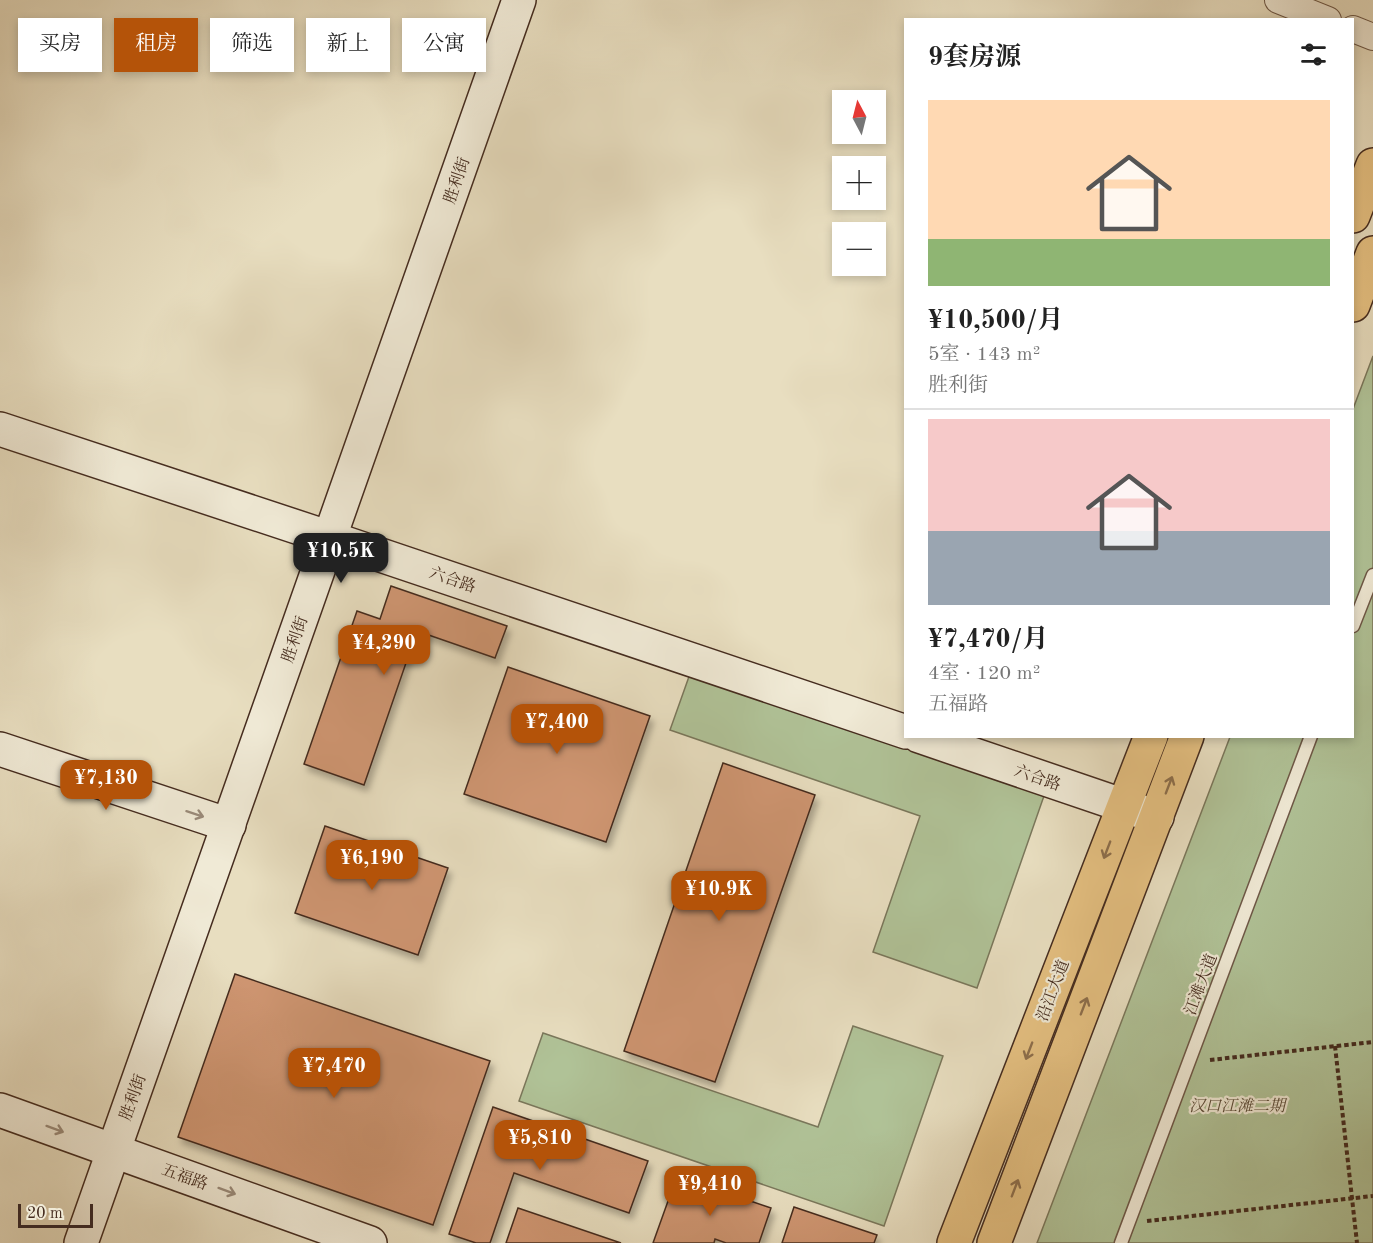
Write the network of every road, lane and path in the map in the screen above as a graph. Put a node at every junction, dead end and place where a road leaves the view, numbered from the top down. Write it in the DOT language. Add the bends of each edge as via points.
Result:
graph roads {
  1 [pos="519,0"];
  2 [pos="1278,0"];
  3 [pos="1323,18"];
  4 [pos="1354,29"];
  5 [pos="1373,37"];
  6 [pos="1373,165"];
  7 [pos="1354,213"];
  8 [pos="1373,252"];
  9 [pos="1354,302"];
  10 [pos="0,429"];
  11 [pos="330,538"];
  12 [pos="1373,575"];
  13 [pos="1354,623"];
  14 [pos="904,731"];
  15 [pos="925,738"];
  16 [pos="1150,738"];
  17 [pos="1186,738"];
  18 [pos="1310,738"];
  19 [pos="0,749"];
  20 [pos="1124,806"];
  21 [pos="1157,817"];
  22 [pos="229,825"];
  23 [pos="1373,1042"];
  24 [pos="1335,1046"];
  25 [pos="1188,1062"];
  26 [pos="0,1110"];
  27 [pos="113,1150"];
  28 [pos="1373,1196"];
  29 [pos="1352,1199"];
  30 [pos="1127,1223"];
  31 [pos="81,1243"];
  32 [pos="370,1243"];
  33 [pos="954,1243"];
  34 [pos="994,1243"];
  35 [pos="1121,1243"];
  36 [pos="1357,1243"];
  1 -- 11 [label="street, 胜利街"];
  2 -- 3 [label="street"];
  4 -- 5 [label="street"];
  6 -- 7 [label="main road"];
  8 -- 9 [label="main road"];
  10 -- 11 [label="street, 六合路"];
  11 -- 14 [label="street, 六合路"];
  11 -- 22 [label="street, 胜利街"];
  12 -- 13 [label="lane"];
  15 -- 20 [label="street, 六合路"];
  16 -- 20 [label="main road, 沿江大道"];
  21 -- 17 [label="main road, one-way"];
  18 -- 25 [label="lane, 江滩大道"];
  19 -- 22 [label="street, one-way"];
  20 -- 21 [label="street, 六合路"];
  20 -- 33 [label="main road, 沿江大道, one-way"];
  34 -- 21 [label="main road, one-way"];
  22 -- 27 [label="street, 胜利街"];
  23 -- 24 [label="path"];
  24 -- 25 [label="path"];
  24 -- 29 [label="path"];
  25 -- 30 [label="lane, 江滩大道"];
  26 -- 27 [label="street, 五福路, one-way"];
  27 -- 31 [label="street, 胜利街"];
  27 -- 32 [label="street, 五福路, one-way"];
  28 -- 29 [label="path"];
  29 -- 30 [label="path"];
  29 -- 36 [label="path"];
  30 -- 35 [label="lane, 江滩大道"];
}
